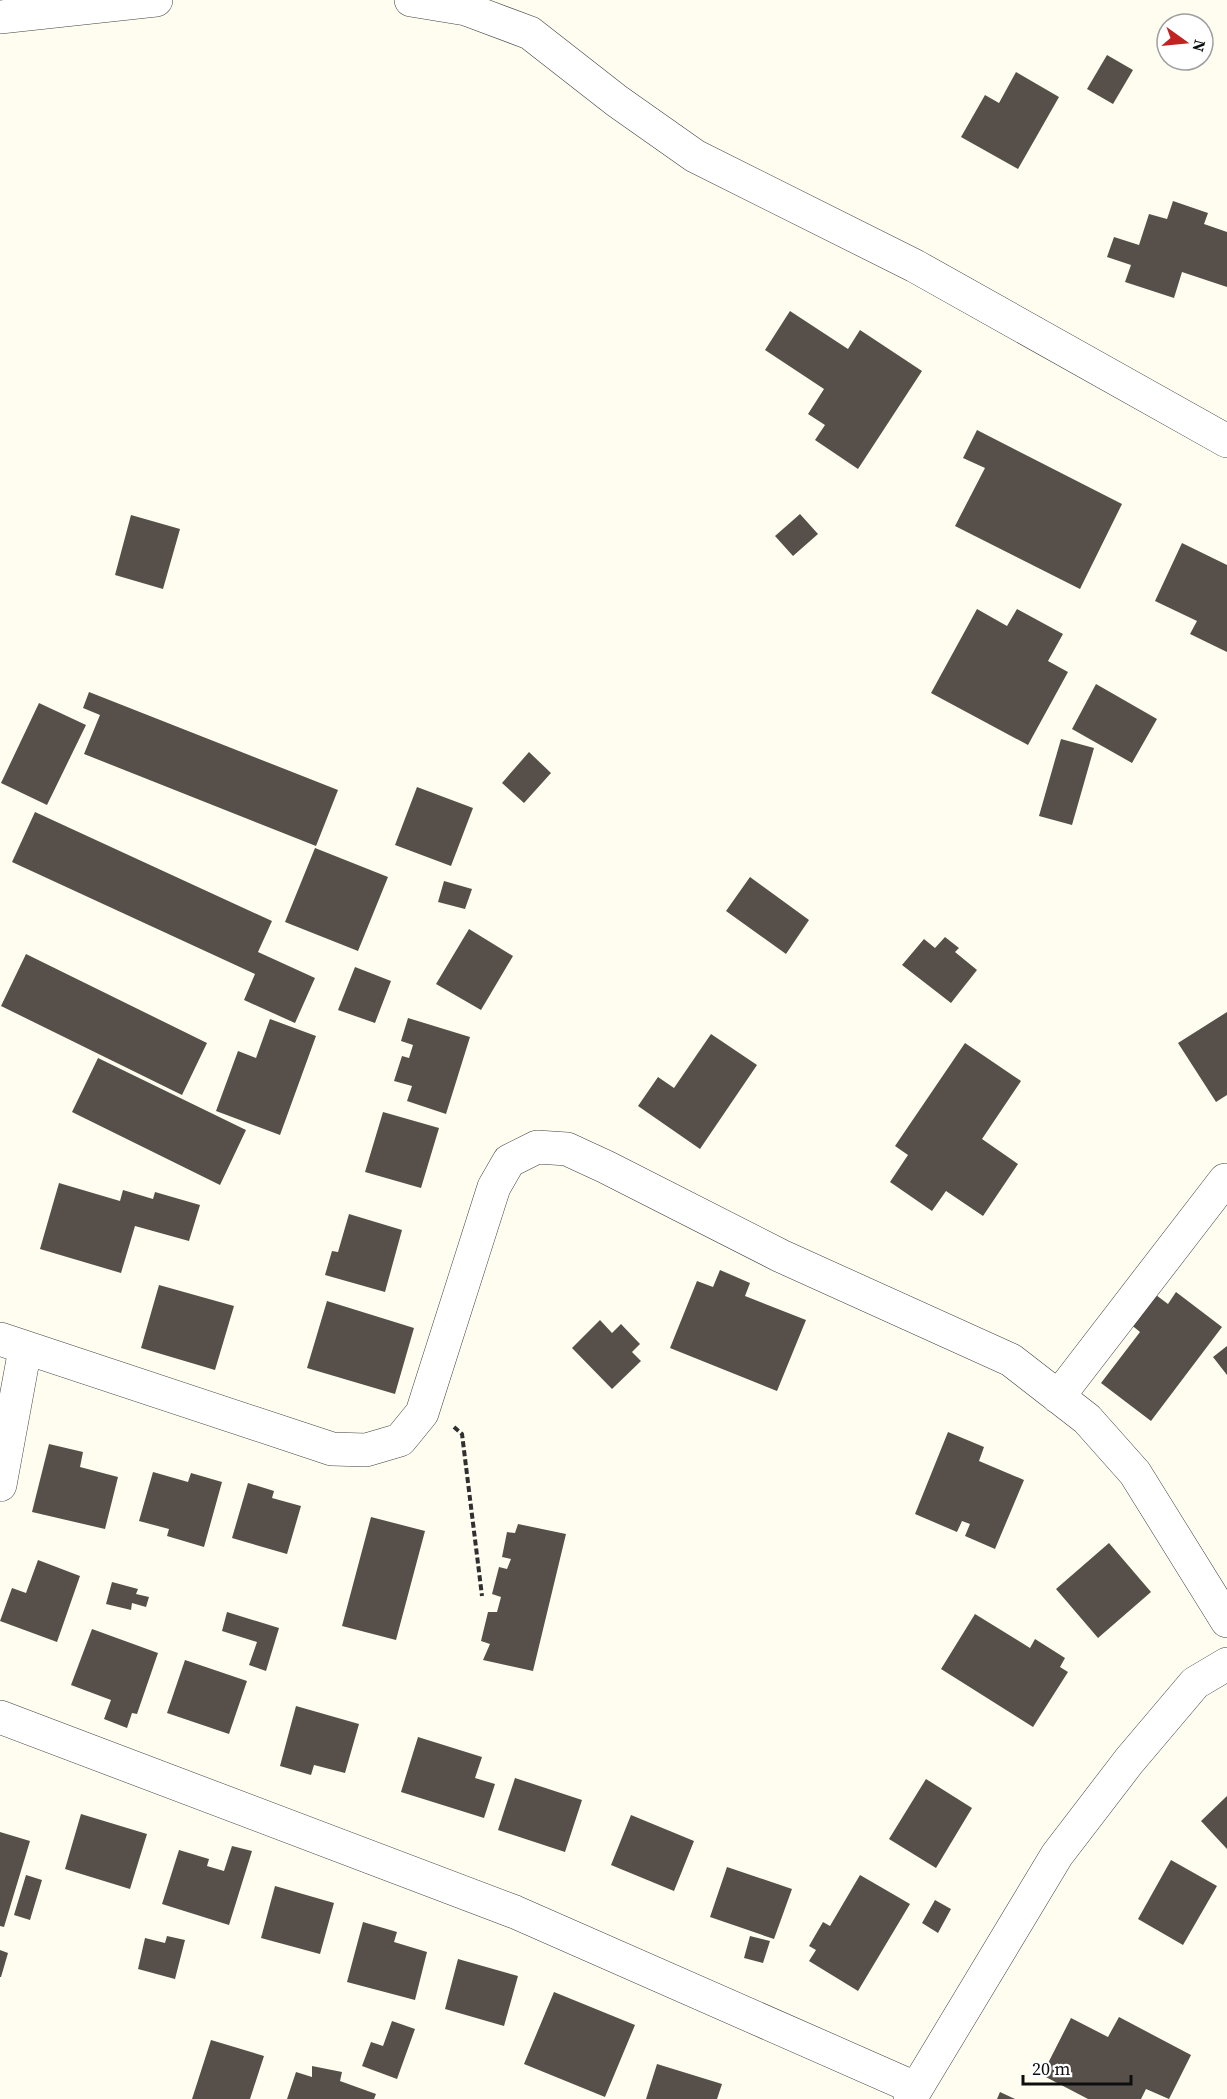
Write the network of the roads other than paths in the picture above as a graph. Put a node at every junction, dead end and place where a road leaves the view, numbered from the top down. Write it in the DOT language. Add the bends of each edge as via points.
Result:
graph roads {
  1 [pos="156,0"];
  2 [pos="411,0"];
  3 [pos="0,17"];
  4 [pos="1227,441"];
  5 [pos="1225,1180"];
  6 [pos="13,1344"];
  7 [pos="1058,1397"];
  8 [pos="0,1485"];
  9 [pos="1227,1622"];
  10 [pos="1227,1664"];
  11 [pos="0,1717"];
  12 [pos="912,2093"];
  1 -- 3 [label="street"];
  2 -- 4 [label="street" via="466,9 530,33 695,156 915,266"];
  5 -- 7 [label="street"];
  6 -- 7 [label="street" via="332,1449 366,1450 400,1440 422,1413 494,1186 509,1161 537,1147 567,1149 781,1256 1011,1360"];
  6 -- 8 [label="street"];
  7 -- 9 [label="street" via="1087,1419 1135,1473"];
  10 -- 12 [label="street" via="1195,1683 1129,1761 1058,1855"];
  11 -- 12 [label="street" via="515,1912"];
}
